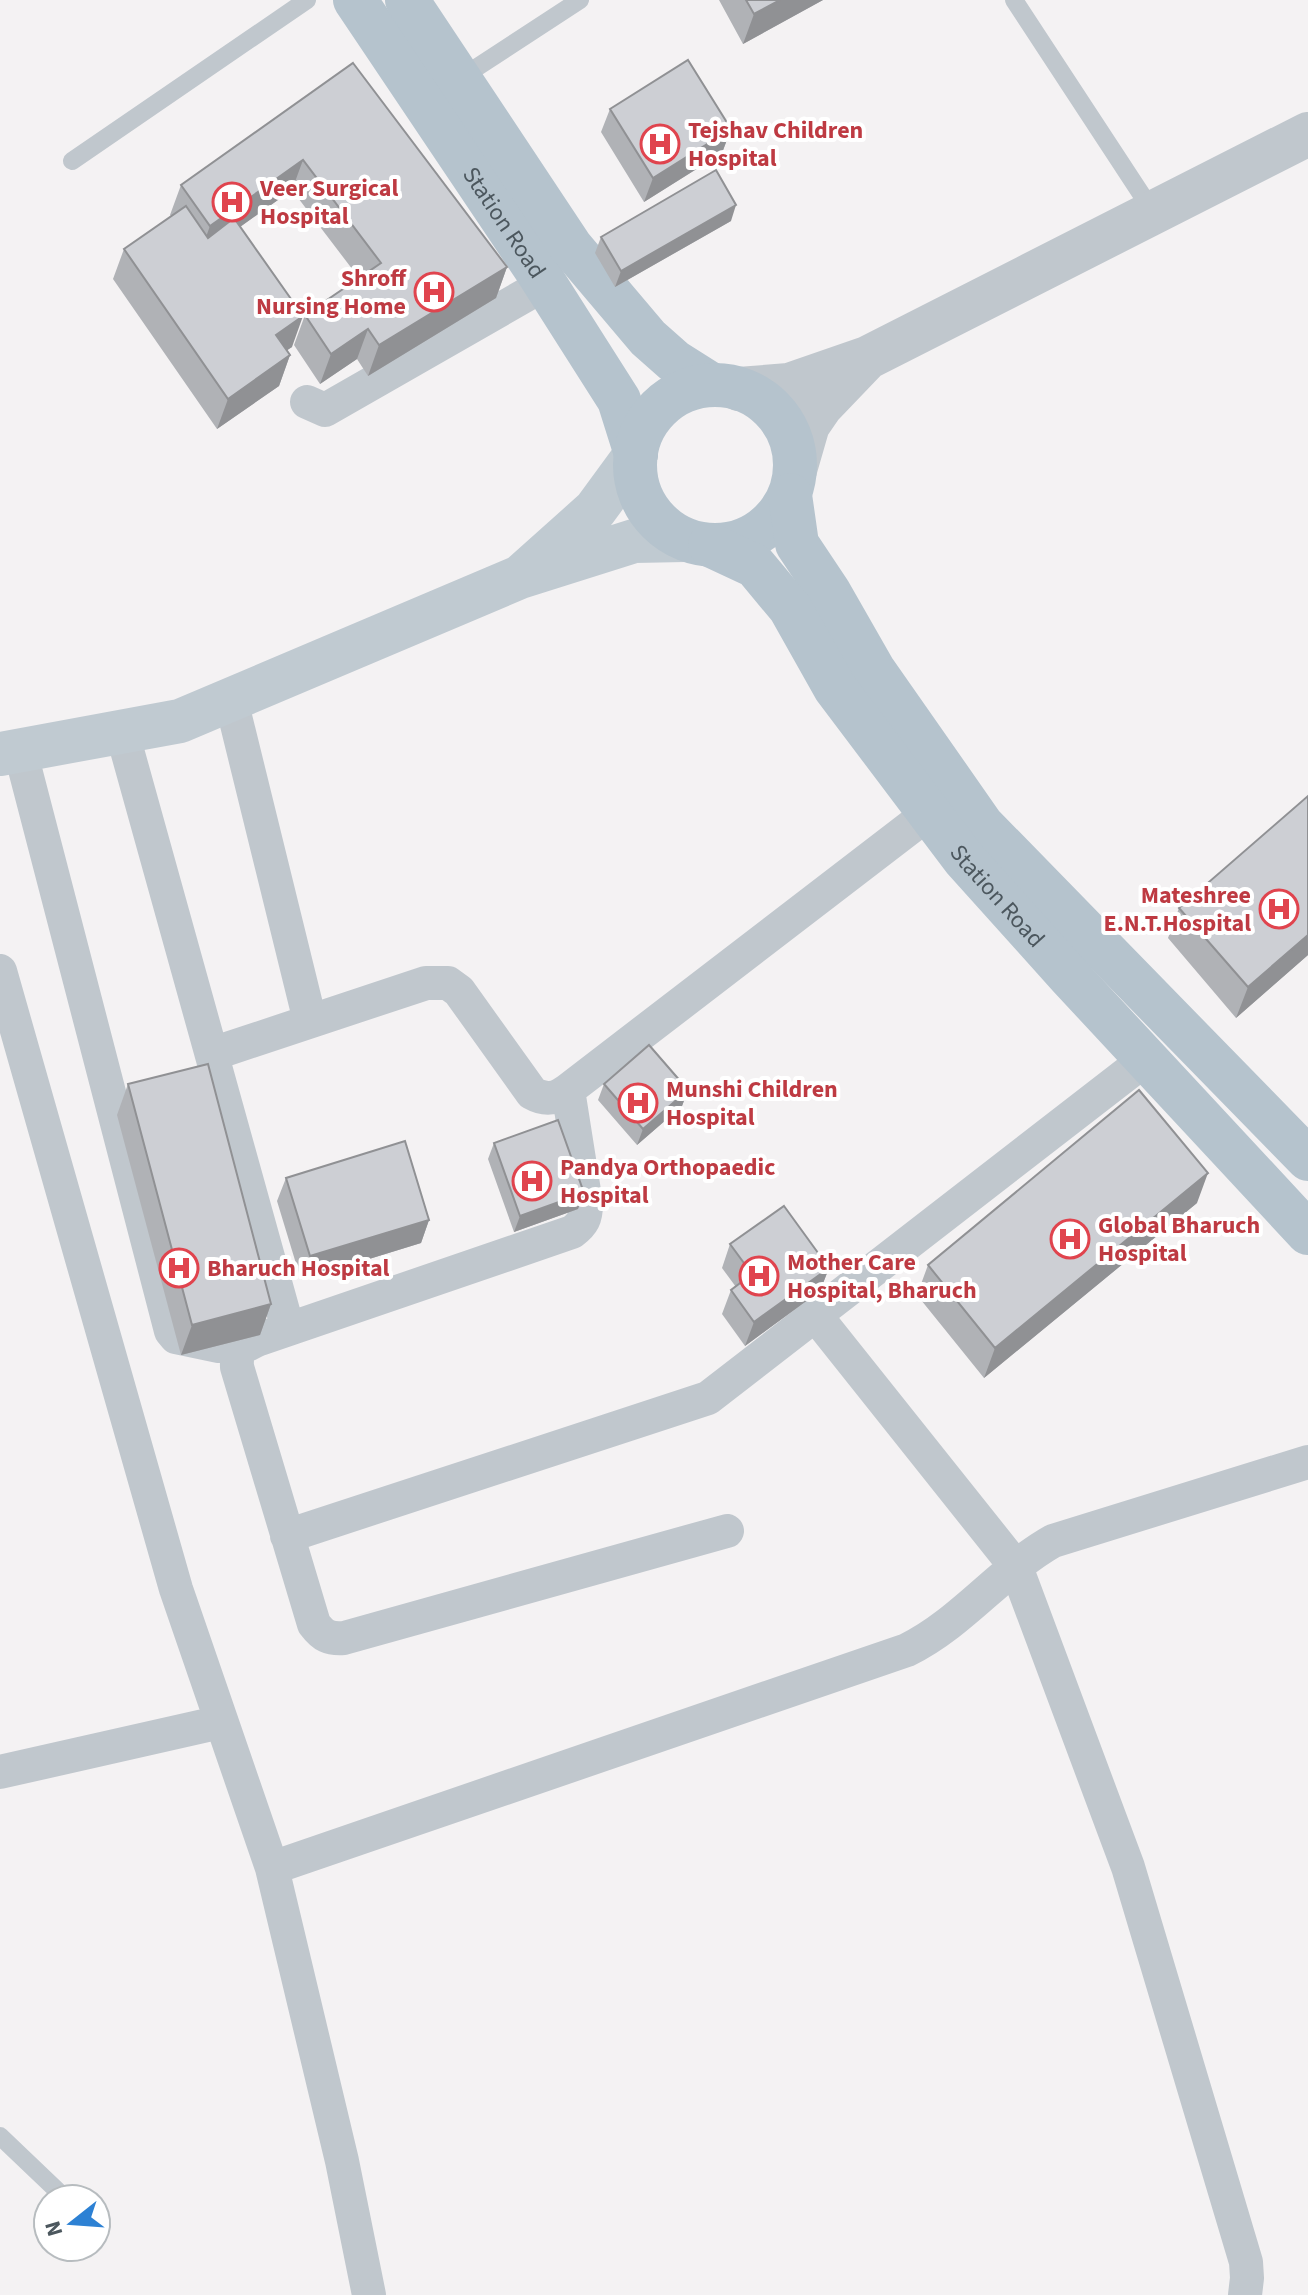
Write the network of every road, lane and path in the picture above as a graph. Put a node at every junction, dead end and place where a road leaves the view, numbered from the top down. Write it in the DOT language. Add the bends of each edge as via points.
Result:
graph roads {
  1 [pos="307,0"];
  2 [pos="355,0"];
  3 [pos="407,0"];
  4 [pos="580,0"];
  5 [pos="1014,0"];
  6 [pos="459,79"];
  7 [pos="1308,134"];
  8 [pos="72,161"];
  9 [pos="1153,212"];
  10 [pos="545,284"];
  11 [pos="867,358"];
  12 [pos="725,387"];
  13 [pos="307,402"];
  14 [pos="636,454"];
  15 [pos="793,482"];
  16 [pos="698,542"];
  17 [pos="520,577"];
  18 [pos="231,700"];
  19 [pos="122,732"];
  20 [pos="10,752"];
  21 [pos="929,813"];
  22 [pos="0,971"];
  23 [pos="310,1021"];
  24 [pos="212,1054"];
  25 [pos="1146,1059"];
  26 [pos="568,1090"];
  27 [pos="1308,1159"];
  28 [pos="1308,1233"];
  29 [pos="816,1316"];
  30 [pos="288,1329"];
  31 [pos="239,1350"];
  32 [pos="1308,1462"];
  33 [pos="727,1531"];
  34 [pos="287,1536"];
  35 [pos="1016,1567"];
  36 [pos="221,1722"];
  37 [pos="0,1772"];
  38 [pos="272,1868"];
  39 [pos="0,2136"];
  40 [pos="49,2183"];
  41 [pos="369,2295"];
  42 [pos="1245,2295"];
  1 -- 8 [label="lane"];
  2 -- 10 [label="main road, Station Road"];
  3 -- 6 [label="main road, Station Road"];
  4 -- 6 [label="lane"];
  5 -- 9 [label="lane"];
  6 -- 12 [label="main road, Station Road" via="571,247 648,338 674,361"];
  7 -- 9 [label="street"];
  9 -- 11 [label="street"];
  10 -- 13 [label="street" via="325,410"];
  10 -- 14 [label="main road, Station Road" via="619,400"];
  11 -- 12 [label="street" via="789,385"];
  11 -- 15 [label="street" via="808,425"];
  12 -- 14 [label="main road" via="685,391 662,405 644,427"];
  12 -- 15 [label="main road" via="764,401 783,422 793,444"];
  14 -- 16 [label="main road" via="637,482 647,507 663,526"];
  14 -- 17 [label="main road" via="595,510"];
  15 -- 16 [label="main road" via="777,517 758,533 735,543"];
  15 -- 27 [label="main road, Station Road" via="797,544 873,669 982,825"];
  16 -- 17 [label="main road" via="634,541"];
  16 -- 21 [label="main road, Station Road" via="755,566 790,608 835,688"];
  17 -- 18 [label="main road"];
  18 -- 19 [label="main road" via="180,721"];
  18 -- 23 [label="street"];
  19 -- 20 [label="main road"];
  19 -- 24 [label="street"];
  20 -- 31 [label="street" via="171,1331 181,1338"];
  21 -- 25 [label="main road, Station Road" via="964,859"];
  21 -- 26 [label="street"];
  22 -- 36 [label="street" via="176,1589"];
  23 -- 24 [label="street"];
  23 -- 26 [label="street" via="426,983 448,983 532,1093 550,1099"];
  24 -- 30 [label="street"];
  25 -- 28 [label="main road, Station Road"];
  25 -- 29 [label="street"];
  26 -- 30 [label="street" via="586,1204 582,1226"];
  29 -- 34 [label="street" via="697,1403"];
  29 -- 35 [label="street"];
  30 -- 31 [label="street"];
  31 -- 34 [label="street" via="237,1367"];
  32 -- 35 [label="street" via="1053,1541"];
  33 -- 34 [label="street" via="330,1639 314,1624"];
  35 -- 38 [label="street" via="935,1634 907,1650"];
  35 -- 42 [label="street" via="1128,1867 1246,2262"];
  36 -- 37 [label="street"];
  36 -- 38 [label="street"];
  38 -- 41 [label="street"];
  39 -- 40 [label="lane"];
}
